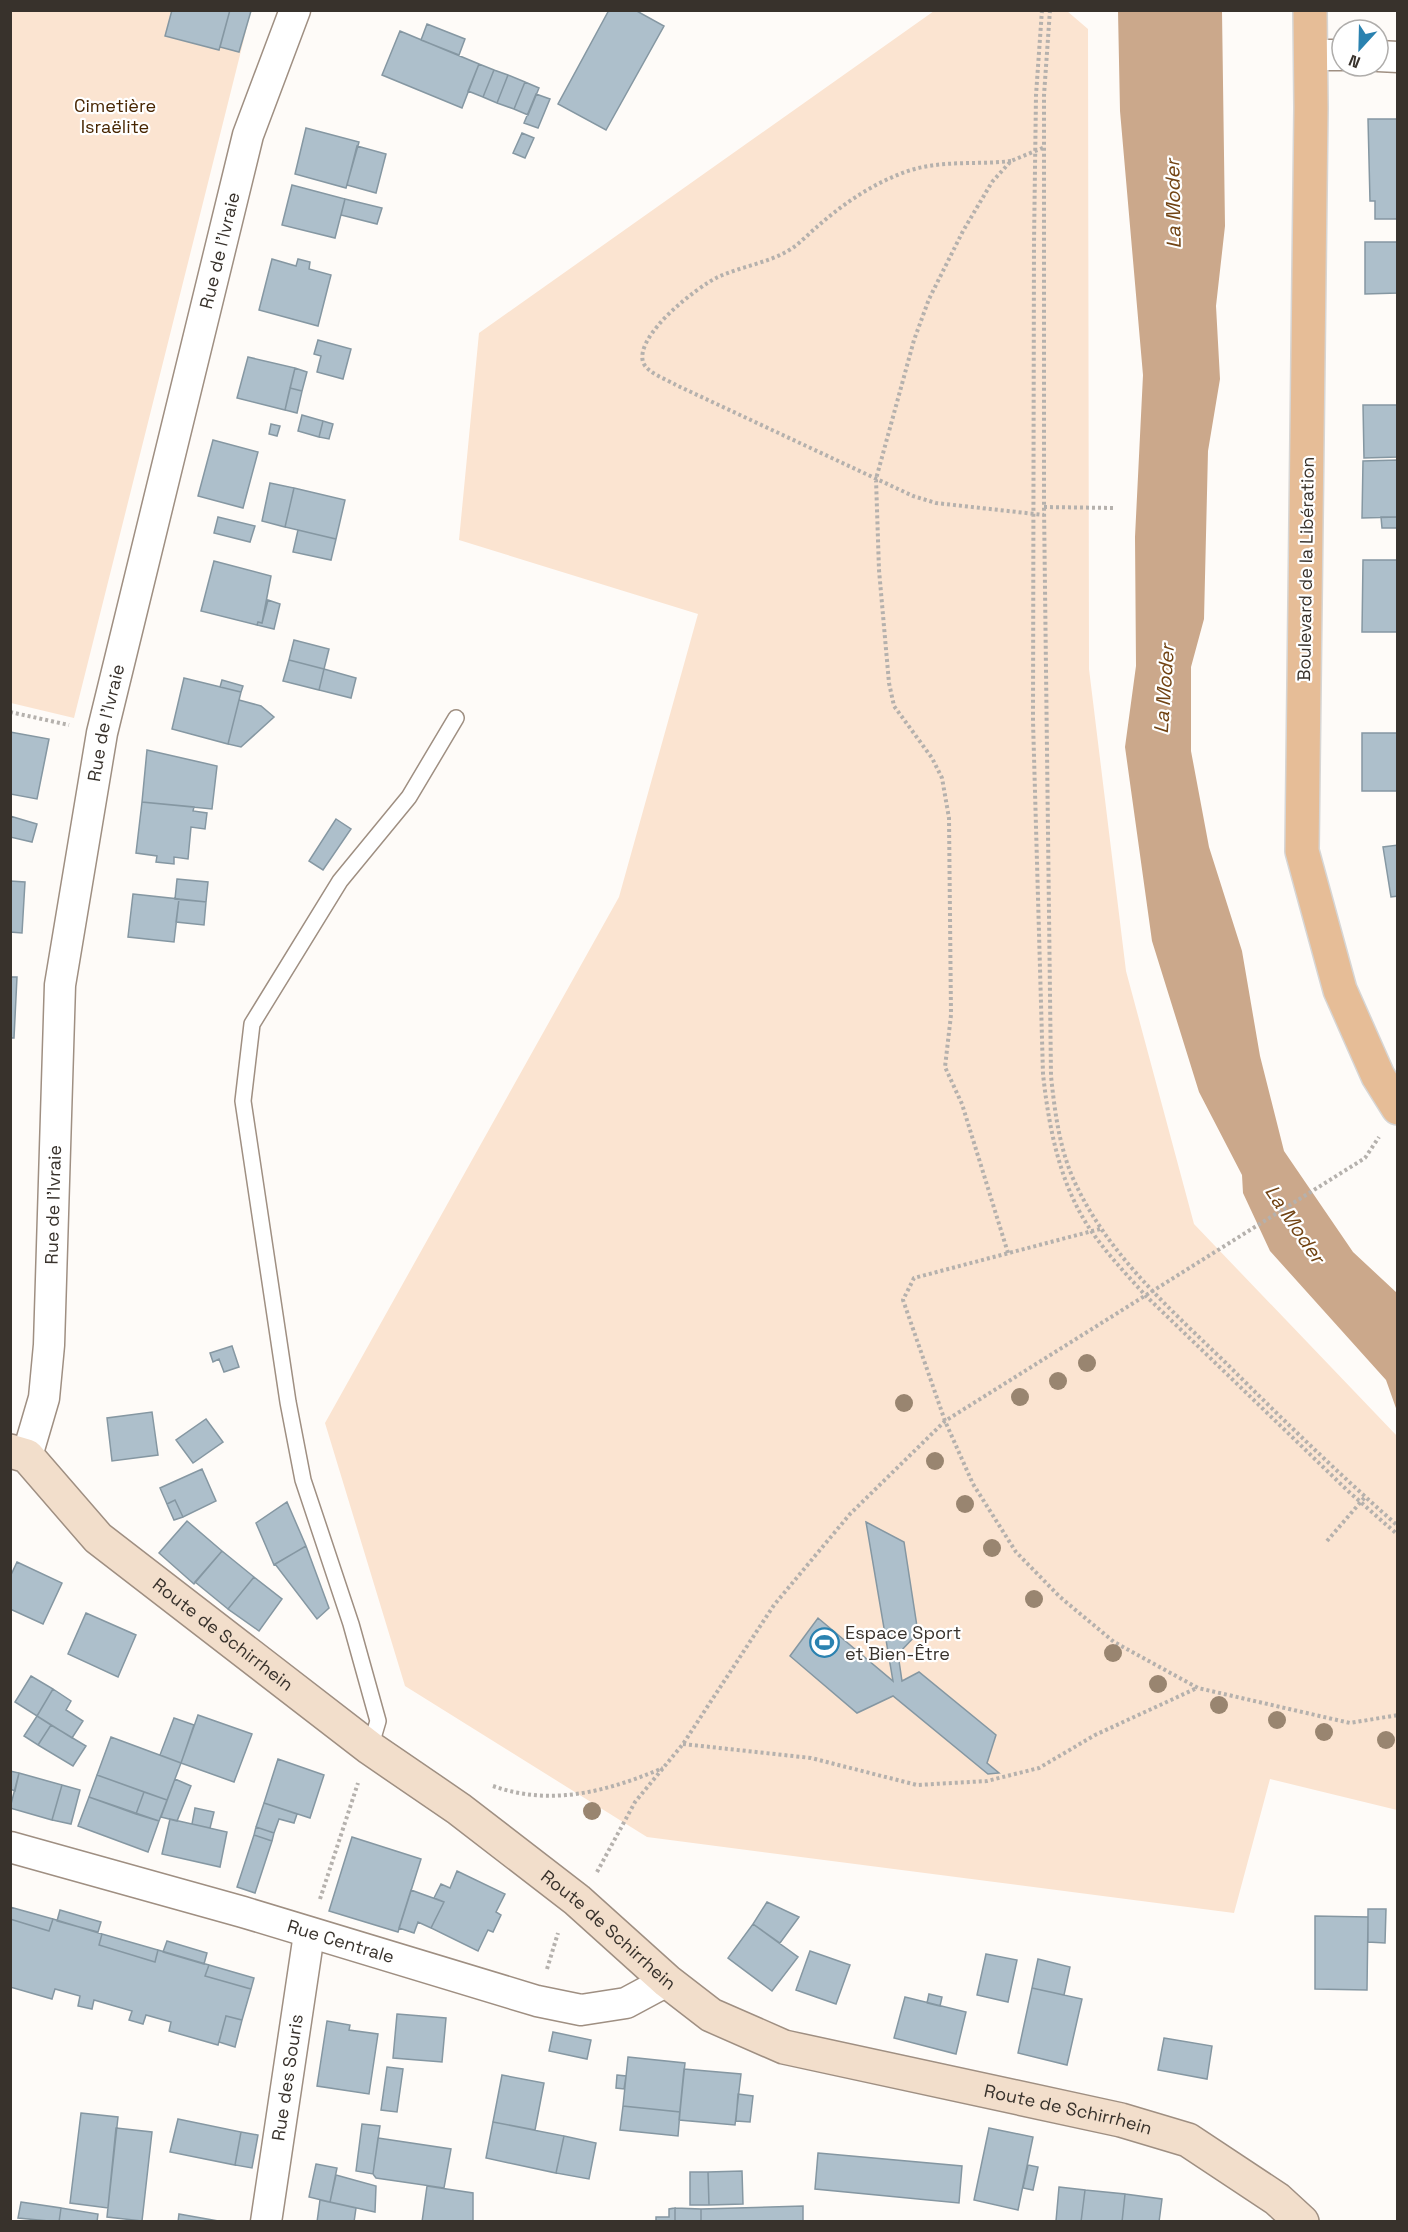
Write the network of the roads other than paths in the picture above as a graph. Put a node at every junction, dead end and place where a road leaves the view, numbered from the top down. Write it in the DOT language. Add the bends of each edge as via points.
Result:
graph roads {
  1 [pos="295,10"];
  2 [pos="1310,10"];
  3 [pos="1327,55"];
  4 [pos="456,718"];
  5 [pos="1398,1108"];
  6 [pos="19,1454"];
  7 [pos="370,1748"];
  8 [pos="10,1847"];
  9 [pos="309,1934"];
  10 [pos="667,1982"];
  11 [pos="266,2222"];
  12 [pos="1302,2222"];
  1 -- 6 [label="street, Rue de l'Ivraie" via="248,135 102,733 60,985 44,1398"];
  2 -- 3 [label="main road, Boulevard de la Libération"];
  3 -- 5 [label="main road, Boulevard de la Libération" via="1302,851 1340,990 1378,1076"];
  4 -- 7 [label="lane" via="409,797 340,881 252,1024 243,1101 303,1480 351,1624 378,1721"];
  6 -- 7 [label="street, Route de Schirrhein" via="98,1538"];
  7 -- 10 [label="street, Route de Schirrhein" via="459,1809 577,1900"];
  8 -- 9 [label="street, Rue Centrale"];
  9 -- 10 [label="street, Rue Centrale" via="537,2001 581,2010 626,2003"];
  9 -- 11 [label="street, Rue des Souris"];
  10 -- 12 [label="street, Route de Schirrhein" via="711,2015 784,2047 1121,2120 1188,2140 1278,2199"];
}
